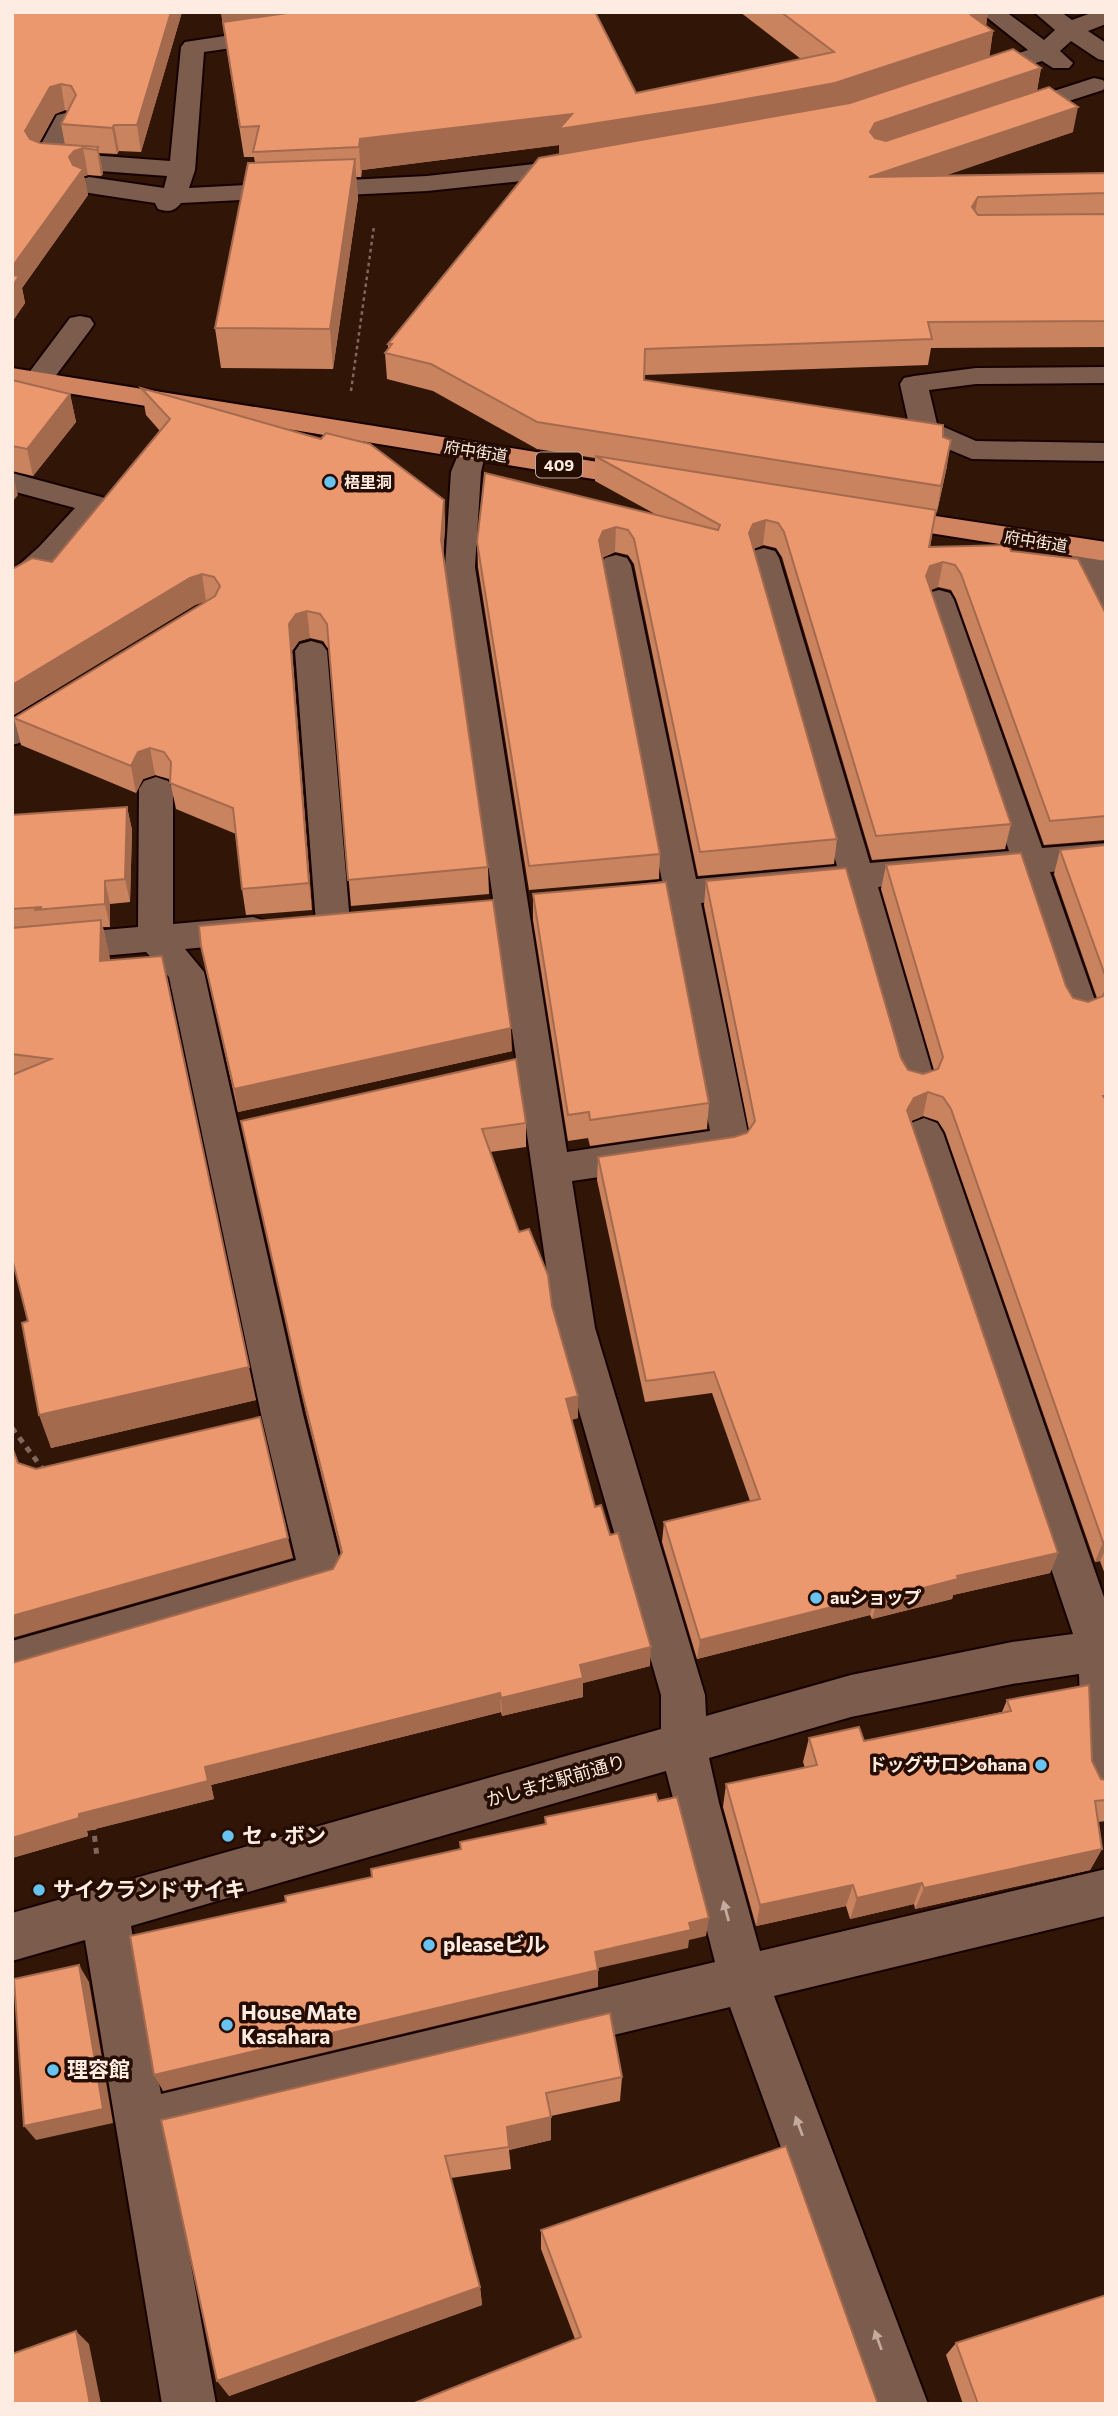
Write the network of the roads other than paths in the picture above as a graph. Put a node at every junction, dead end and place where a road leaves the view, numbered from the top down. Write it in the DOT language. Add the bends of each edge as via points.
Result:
graph roads {
  1 [pos="991,12"];
  2 [pos="1045,12"];
  3 [pos="1106,16"];
  4 [pos="1070,29"];
  5 [pos="298,32"];
  6 [pos="1045,52"];
  7 [pos="1106,54"];
  8 [pos="954,83"];
  9 [pos="1100,89"];
  10 [pos="997,118"];
  11 [pos="66,120"];
  12 [pos="603,163"];
  13 [pos="182,170"];
  14 [pos="89,185"];
  15 [pos="174,196"];
  16 [pos="158,216"];
  17 [pos="80,324"];
  18 [pos="1106,375"];
  19 [pos="25,378"];
  20 [pos="472,451"];
  21 [pos="1106,452"];
  22 [pos="12,482"];
  23 [pos="673,483"];
  24 [pos="860,513"];
  25 [pos="12,546"];
  26 [pos="1095,551"];
  27 [pos="50,554"];
  28 [pos="764,558"];
  29 [pos="616,565"];
  30 [pos="12,588"];
  31 [pos="939,600"];
  32 [pos="1106,606"];
  33 [pos="312,651"];
  34 [pos="93,684"];
  35 [pos="12,734"];
  36 [pos="156,789"];
  37 [pos="1106,855"];
  38 [pos="1030,861"];
  39 [pos="856,877"];
  40 [pos="681,892"];
  41 [pos="589,901"];
  42 [pos="155,939"];
  43 [pos="12,951"];
  44 [pos="1080,1009"];
  45 [pos="917,1082"];
  46 [pos="924,1133"];
  47 [pos="551,1169"];
  48 [pos="282,1413"];
  49 [pos="243,1423"];
  50 [pos="1103,1650"];
  51 [pos="12,1662"];
  52 [pos="684,1745"];
  53 [pos="1106,1783"];
  54 [pos="1106,1892"];
  55 [pos="104,1909"];
  56 [pos="12,1937"];
  57 [pos="744,1979"];
  58 [pos="141,2124"];
  59 [pos="189,2404"];
  60 [pos="901,2404"];
  1 -- 6 [label="street"];
  2 -- 4 [label="street"];
  3 -- 4 [label="street"];
  4 -- 6 [label="street"];
  4 -- 7 [label="street"];
  5 -- 13 [label="street" via="193,47"];
  6 -- 8 [label="street"];
  6 -- 9 [label="street"];
  9 -- 10 [label="street"];
  11 -- 13 [label="street" via="46,159"];
  12 -- 15 [label="street" via="522,176"];
  13 -- 15 [label="street"];
  14 -- 15 [label="street"];
  15 -- 16 [label="street"];
  17 -- 19 [label="street"];
  18 -- 21 [label="street" via="976,376 914,384 924,429 972,450"];
  19 -- 20 [label="highway, 府中街道 / 409"];
  20 -- 23 [label="highway, 府中街道 / 409"];
  20 -- 47 [label="street" via="466,472 460,567 510,909 521,1066"];
  22 -- 27 [label="street" via="95,504"];
  24 -- 26 [label="highway, 府中街道"];
  25 -- 27 [label="street"];
  26 -- 32 [label="street"];
  27 -- 30 [label="street"];
  28 -- 39 [label="street"];
  29 -- 40 [label="street"];
  31 -- 38 [label="street"];
  33 -- 42 [label="street" via="319,924"];
  34 -- 35 [label="street"];
  36 -- 42 [label="street"];
  37 -- 38 [label="street"];
  38 -- 39 [label="street"];
  38 -- 44 [label="street"];
  39 -- 40 [label="street"];
  39 -- 45 [label="street"];
  40 -- 41 [label="street"];
  40 -- 47 [label="street" via="731,1143"];
  42 -- 43 [label="street"];
  42 -- 48 [label="street" via="186,972 235,1130"];
  46 -- 50 [label="street"];
  47 -- 52 [label="street" via="575,1328 683,1695"];
  48 -- 49 [label="street"];
  48 -- 51 [label="street" via="321,1573"];
  50 -- 52 [label="street, かしまだ駅前通り" via="1012,1663 851,1696"];
  50 -- 53 [label="street"];
  52 -- 55 [label="street, かしまだ駅前通り"];
  57 -- 52 [label="street, one-way"];
  54 -- 57 [label="street"];
  55 -- 56 [label="street, かしまだ駅前通り"];
  55 -- 58 [label="street"];
  57 -- 58 [label="street"];
  60 -- 57 [label="street, one-way"];
  58 -- 59 [label="street"];
}
